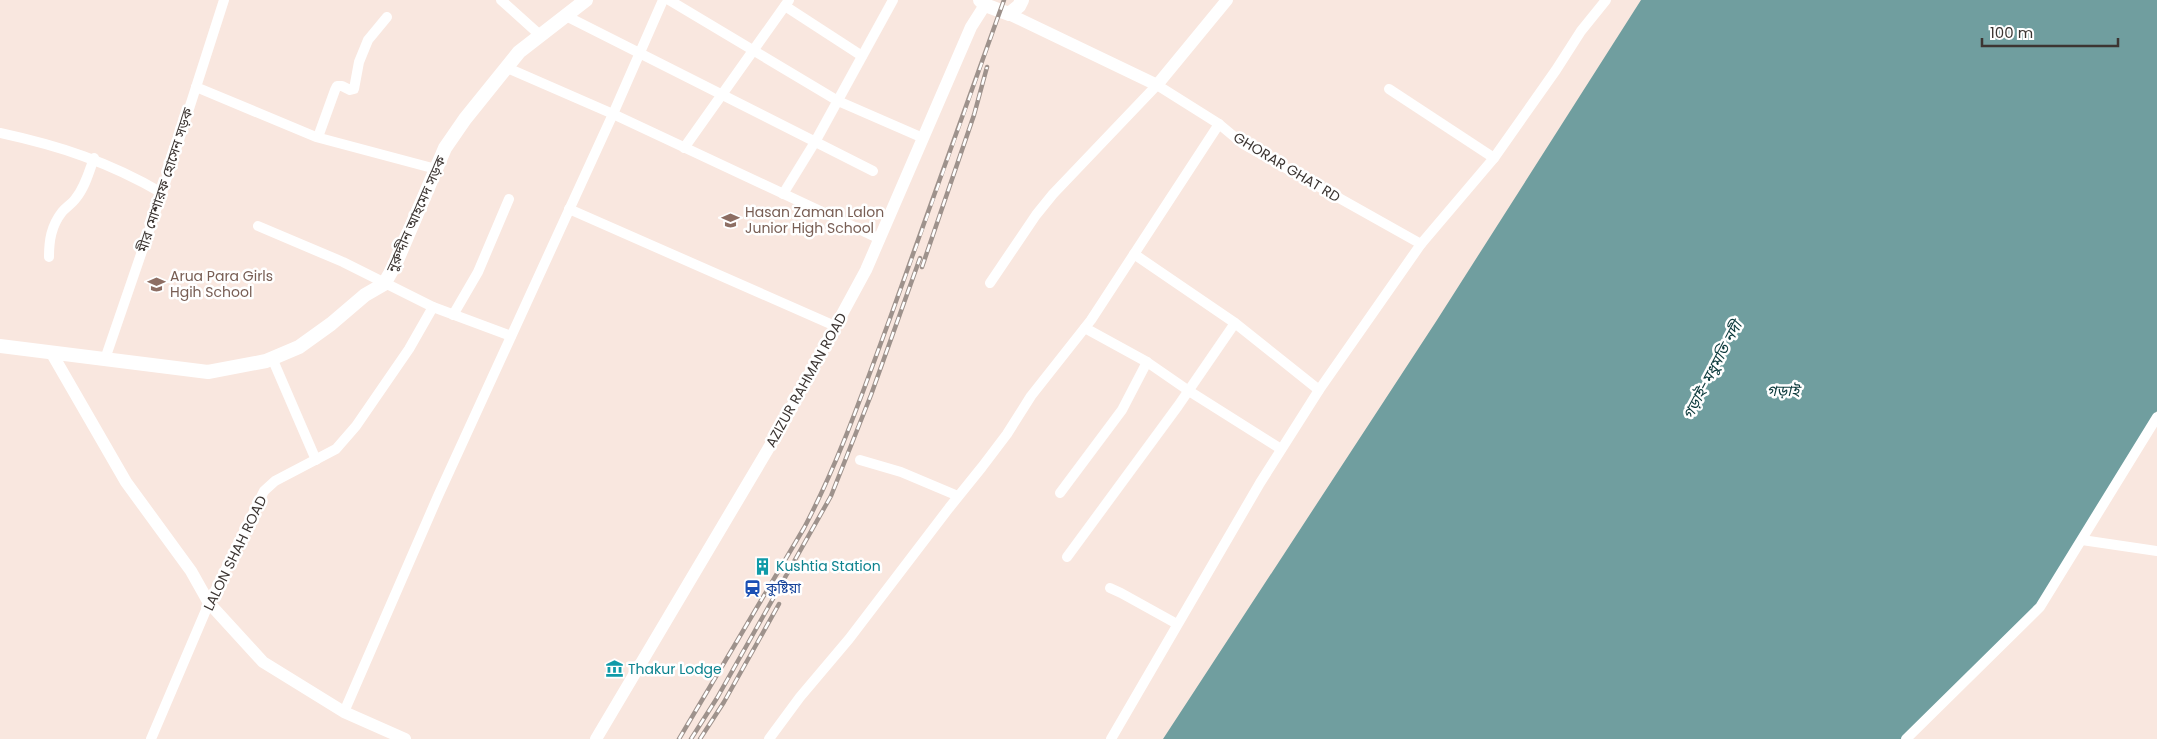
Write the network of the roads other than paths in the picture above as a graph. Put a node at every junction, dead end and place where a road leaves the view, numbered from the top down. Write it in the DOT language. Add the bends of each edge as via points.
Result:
graph roads {
  1 [pos="224,0"];
  2 [pos="501,0"];
  3 [pos="586,0"];
  4 [pos="663,0"];
  5 [pos="669,0"];
  6 [pos="893,0"];
  7 [pos="1022,0"];
  8 [pos="1228,0"];
  9 [pos="1606,0"];
  10 [pos="983,2"];
  11 [pos="787,3"];
  12 [pos="1009,14"];
  13 [pos="566,16"];
  14 [pos="387,17"];
  15 [pos="541,36"];
  16 [pos="753,50"];
  17 [pos="640,53"];
  18 [pos="862,56"];
  19 [pos="505,67"];
  20 [pos="1157,85"];
  21 [pos="196,87"];
  22 [pos="1389,89"];
  23 [pos="721,94"];
  24 [pos="838,101"];
  25 [pos="613,114"];
  26 [pos="1219,124"];
  27 [pos="0,133"];
  28 [pos="318,137"];
  29 [pos="923,138"];
  30 [pos="815,142"];
  31 [pos="684,148"];
  32 [pos="94,158"];
  33 [pos="1494,158"];
  34 [pos="436,169"];
  35 [pos="873,171"];
  36 [pos="162,193"];
  37 [pos="783,194"];
  38 [pos="509,200"];
  39 [pos="569,209"];
  40 [pos="258,226"];
  41 [pos="880,239"];
  42 [pos="1421,244"];
  43 [pos="1134,254"];
  44 [pos="49,257"];
  45 [pos="990,283"];
  46 [pos="384,284"];
  47 [pos="433,307"];
  48 [pos="453,315"];
  49 [pos="1234,323"];
  50 [pos="836,326"];
  51 [pos="1085,328"];
  52 [pos="511,336"];
  53 [pos="0,346"];
  54 [pos="51,352"];
  55 [pos="272,358"];
  56 [pos="104,359"];
  57 [pos="1148,362"];
  58 [pos="1319,390"];
  59 [pos="1189,391"];
  60 [pos="2157,417"];
  61 [pos="1282,449"];
  62 [pos="316,460"];
  63 [pos="860,460"];
  64 [pos="1060,493"];
  65 [pos="958,496"];
  66 [pos="2082,540"];
  67 [pos="2157,551"];
  68 [pos="1067,557"];
  69 [pos="1110,588"];
  70 [pos="210,603"];
  71 [pos="1177,624"];
  72 [pos="344,712"];
  73 [pos="150,739"];
  74 [pos="403,739"];
  75 [pos="596,739"];
  76 [pos="769,739"];
  77 [pos="1112,739"];
  78 [pos="1906,739"];
  1 -- 21 [label="street, মীর মোশারফ হোসেন সড়ক"];
  2 -- 15 [label="street"];
  3 -- 13 [label="main road, নুরুদ্দীন আহমেদ সড়ক"];
  4 -- 17 [label="street"];
  5 -- 16 [label="street"];
  6 -- 18 [label="street"];
  7 -- 12 [label="main road"];
  8 -- 20 [label="street"];
  9 -- 33 [label="street"];
  10 -- 12 [label="main road"];
  10 -- 29 [label="street, AZIZUR RAHMAN ROAD"];
  11 -- 16 [label="street"];
  11 -- 18 [label="street"];
  12 -- 20 [label="street"];
  13 -- 15 [label="main road, নুরুদ্দীন আহমেদ সড়ক"];
  13 -- 17 [label="street"];
  14 -- 28 [label="street" via="368,40 354,88 337,86"];
  15 -- 19 [label="main road, নুরুদ্দীন আহমেদ সড়ক"];
  16 -- 23 [label="street"];
  16 -- 24 [label="street"];
  17 -- 23 [label="street"];
  17 -- 25 [label="street"];
  18 -- 24 [label="street"];
  19 -- 25 [label="street"];
  19 -- 34 [label="main road, নুরুদ্দীন আহমেদ সড়ক" via="445,148"];
  20 -- 26 [label="street, GHORAR GHAT RD"];
  20 -- 45 [label="street" via="1053,194"];
  21 -- 28 [label="street"];
  21 -- 36 [label="street, মীর মোশারফ হোসেন সড়ক"];
  22 -- 33 [label="street"];
  23 -- 30 [label="street"];
  23 -- 31 [label="street"];
  24 -- 29 [label="street"];
  24 -- 30 [label="street"];
  25 -- 31 [label="street"];
  25 -- 39 [label="street"];
  26 -- 42 [label="street, GHORAR GHAT RD" via="1243,144"];
  26 -- 43 [label="street"];
  27 -- 32 [label="street"];
  28 -- 34 [label="street"];
  29 -- 41 [label="street, AZIZUR RAHMAN ROAD"];
  30 -- 35 [label="street"];
  30 -- 37 [label="street"];
  31 -- 37 [label="street"];
  32 -- 36 [label="street"];
  32 -- 44 [label="street" via="76,199 54,226 49,241"];
  33 -- 42 [label="street"];
  34 -- 46 [label="main road, নুরুদ্দীন আহমেদ সড়ক"];
  36 -- 56 [label="street, মীর মোশারফ হোসেন সড়ক"];
  37 -- 41 [label="street"];
  38 -- 48 [label="street" via="478,272"];
  39 -- 50 [label="street"];
  39 -- 52 [label="street"];
  40 -- 46 [label="street" via="343,262"];
  41 -- 50 [label="street, AZIZUR RAHMAN ROAD"];
  42 -- 58 [label="street"];
  43 -- 49 [label="street"];
  43 -- 51 [label="street"];
  46 -- 47 [label="street"];
  46 -- 55 [label="main road, নুরুদ্দীন আহমেদ সড়ক" via="299,347"];
  47 -- 48 [label="street"];
  47 -- 62 [label="street, LALON SHAH ROAD" via="409,349 356,426 336,449"];
  48 -- 52 [label="street"];
  49 -- 58 [label="street"];
  49 -- 59 [label="street"];
  50 -- 75 [label="street, AZIZUR RAHMAN ROAD" via="777,434"];
  51 -- 57 [label="street"];
  51 -- 65 [label="street"];
  52 -- 72 [label="street"];
  53 -- 54 [label="main road, নুরুদ্দীন আহমেদ সড়ক"];
  54 -- 56 [label="main road, নুরুদ্দীন আহমেদ সড়ক"];
  54 -- 70 [label="street" via="126,482 191,571"];
  55 -- 56 [label="main road, নুরুদ্দীন আহমেদ সড়ক" via="208,372"];
  55 -- 62 [label="street"];
  57 -- 59 [label="street"];
  57 -- 64 [label="street" via="1122,410"];
  58 -- 61 [label="street"];
  59 -- 61 [label="street"];
  59 -- 68 [label="street"];
  60 -- 66 [label="street"];
  61 -- 71 [label="street"];
  62 -- 70 [label="street, LALON SHAH ROAD" via="275,481 264,491"];
  63 -- 65 [label="street" via="901,472"];
  65 -- 76 [label="street"];
  66 -- 67 [label="street"];
  66 -- 78 [label="street" via="2040,607"];
  69 -- 71 [label="street"];
  70 -- 72 [label="street" via="263,662"];
  70 -- 73 [label="street, LALON SHAH ROAD"];
  71 -- 77 [label="street"];
  72 -- 74 [label="street"];
}
